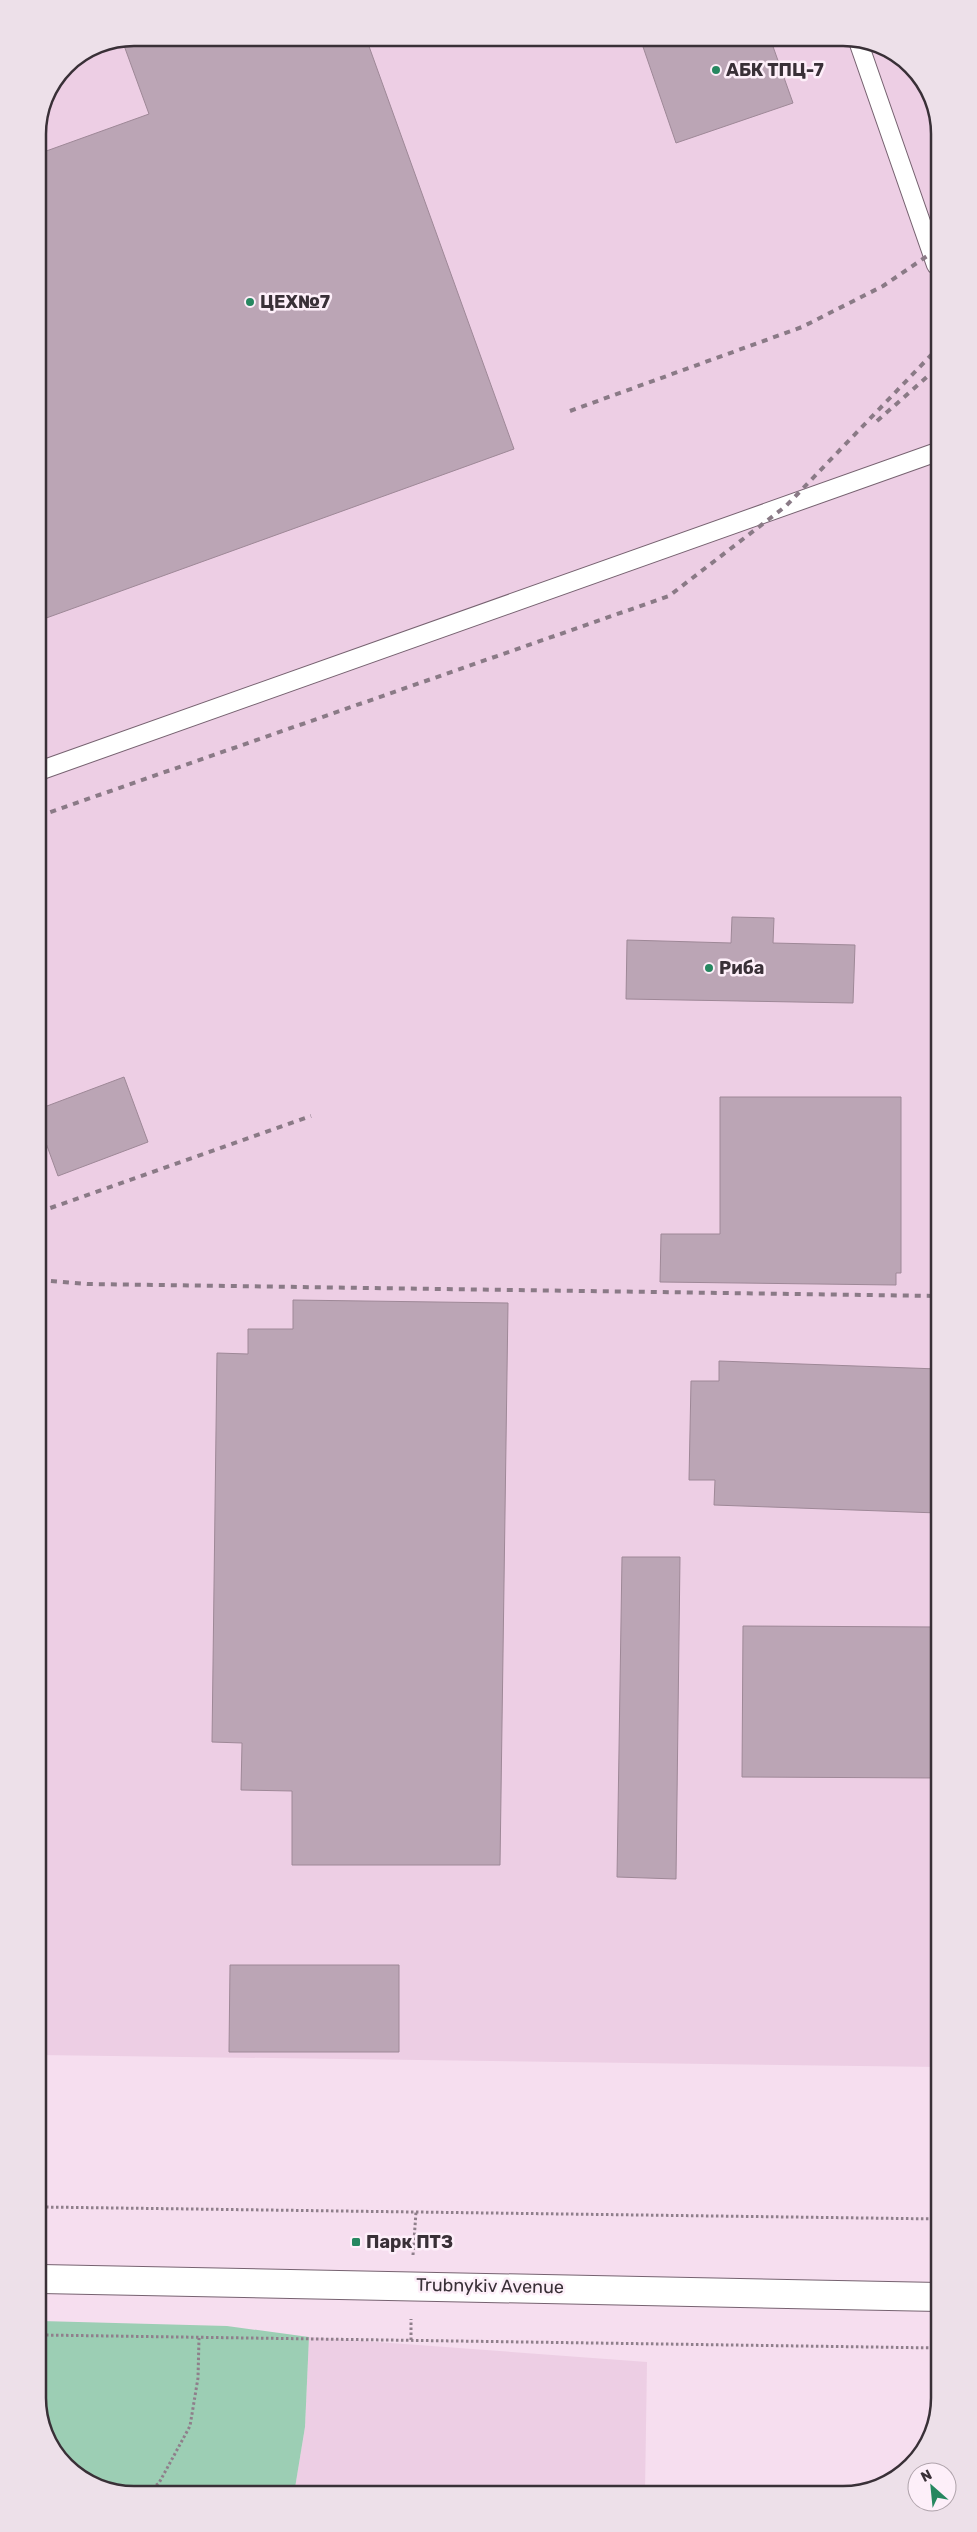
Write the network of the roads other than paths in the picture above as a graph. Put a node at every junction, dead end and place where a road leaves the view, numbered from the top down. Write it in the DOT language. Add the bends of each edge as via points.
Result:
graph roads {
  1 [pos="860,48"];
  2 [pos="931,251"];
  3 [pos="931,454"];
  4 [pos="46,769"];
  5 [pos="46,2278"];
  6 [pos="931,2297"];
  1 -- 2 [label="lane"];
  3 -- 4 [label="lane"];
  5 -- 6 [label="main road, Trubnykiv Avenue"];
}
